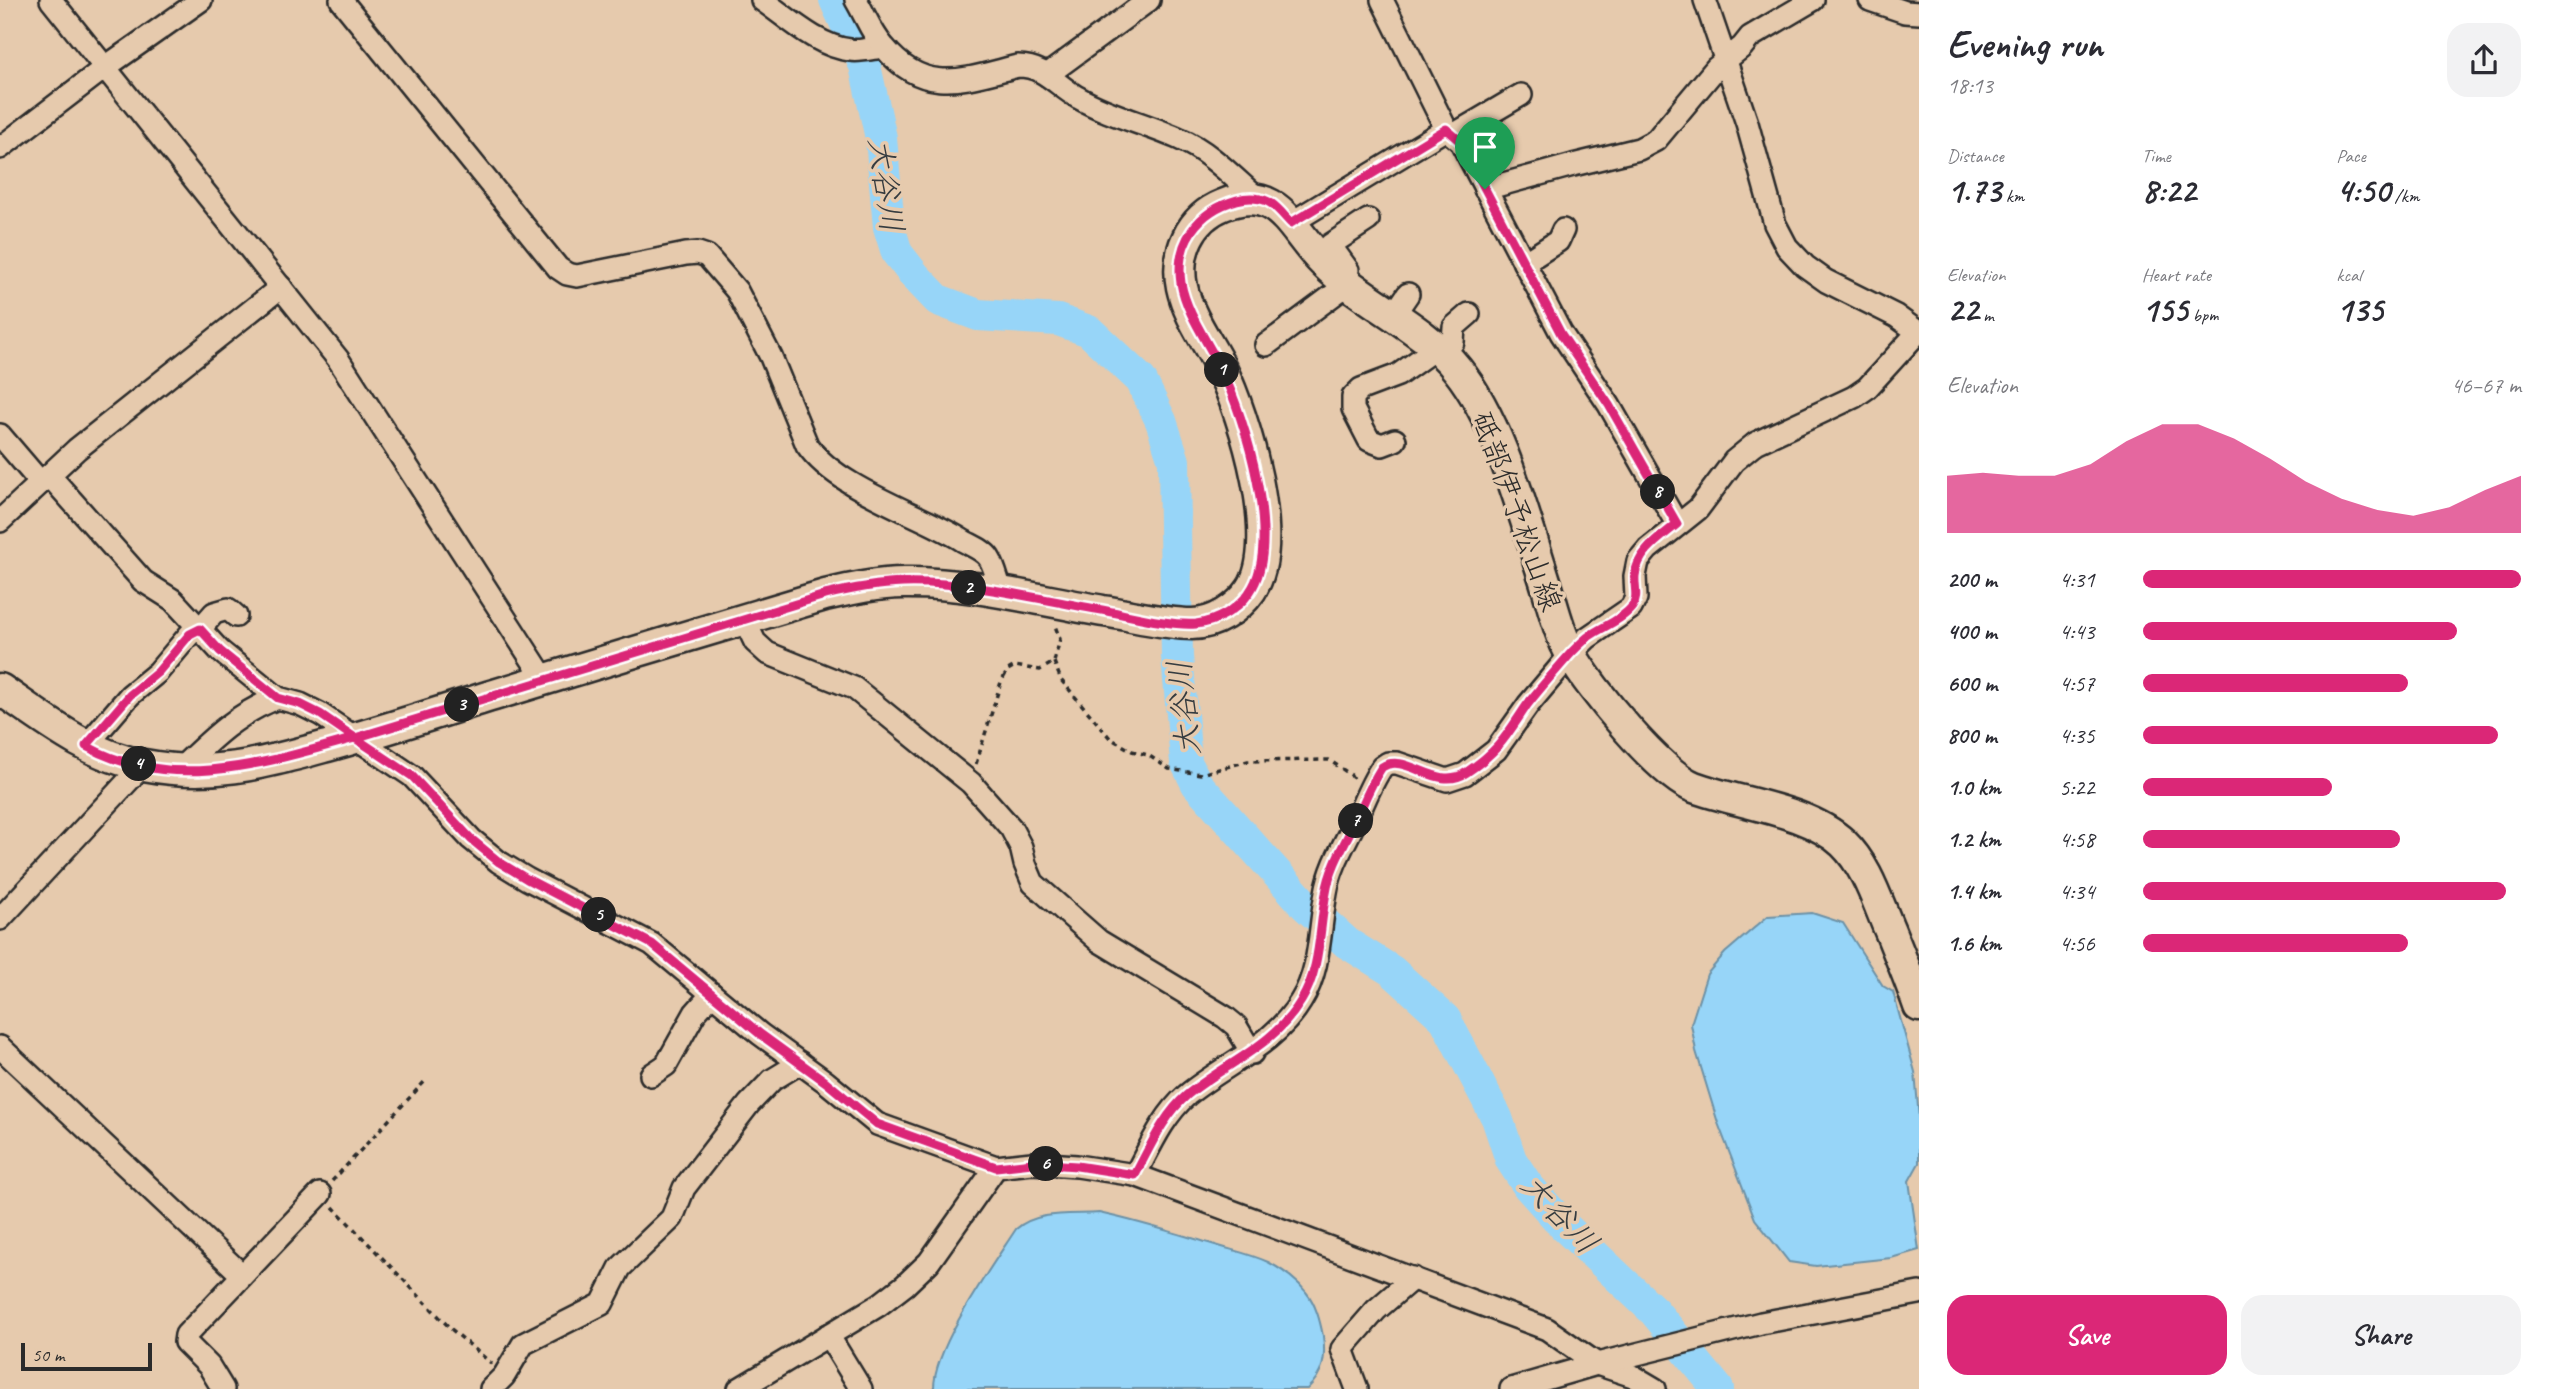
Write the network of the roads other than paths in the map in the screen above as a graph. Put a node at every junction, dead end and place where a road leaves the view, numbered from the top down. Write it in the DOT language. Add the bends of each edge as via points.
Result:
graph roads {
  1 [pos="51,0"];
  2 [pos="201,0"];
  3 [pos="341,0"];
  4 [pos="762,0"];
  5 [pos="856,0"];
  6 [pos="1149,0"];
  7 [pos="1382,0"];
  8 [pos="1705,0"];
  9 [pos="1813,0"];
  10 [pos="1870,0"];
  11 [pos="1919,13"];
  12 [pos="868,49"];
  13 [pos="1726,60"];
  14 [pos="107,66"];
  15 [pos="1047,75"];
  16 [pos="1521,94"];
  17 [pos="1450,132"];
  18 [pos="0,148"];
  19 [pos="1485,189"];
  20 [pos="1257,198"];
  21 [pos="1368,220"];
  22 [pos="1291,223"];
  23 [pos="1563,230"];
  24 [pos="1524,263"];
  25 [pos="1344,281"];
  26 [pos="281,287"];
  27 [pos="1469,314"];
  28 [pos="1919,332"];
  29 [pos="1266,345"];
  30 [pos="1439,351"];
  31 [pos="0,435"];
  32 [pos="1395,440"];
  33 [pos="45,479"];
  34 [pos="0,521"];
  35 [pos="1677,524"];
  36 [pos="1002,593"];
  37 [pos="236,616"];
  38 [pos="744,619"];
  39 [pos="200,629"];
  40 [pos="1571,654"];
  41 [pos="545,680"];
  42 [pos="0,689"];
  43 [pos="278,698"];
  44 [pos="355,738"];
  45 [pos="86,746"];
  46 [pos="143,765"];
  47 [pos="179,770"];
  48 [pos="0,919"];
  49 [pos="712,994"];
  50 [pos="1919,1006"];
  51 [pos="0,1047"];
  52 [pos="1252,1053"];
  53 [pos="800,1063"];
  54 [pos="651,1075"];
  55 [pos="996,1167"];
  56 [pos="1135,1175"];
  57 [pos="320,1194"];
  58 [pos="242,1275"];
  59 [pos="1413,1278"];
  60 [pos="1919,1293"];
  61 [pos="828,1335"];
  62 [pos="1597,1364"];
  63 [pos="498,1382"];
  64 [pos="223,1389"];
  65 [pos="739,1389"];
  66 [pos="861,1389"];
  67 [pos="1357,1389"];
  68 [pos="1511,1389"];
  69 [pos="1656,1389"];
  1 -- 14 [label="street"];
  2 -- 14 [label="street"];
  3 -- 36 [label="street" via="558,268 577,276 686,254 707,256 737,290 814,456 874,496 989,556"];
  4 -- 12 [label="street" via="832,45"];
  5 -- 12 [label="street"];
  6 -- 15 [label="street"];
  7 -- 17 [label="street"];
  8 -- 13 [label="street"];
  9 -- 13 [label="street" via="1749,37"];
  10 -- 11 [label="street"];
  12 -- 15 [label="street" via="943,82 1018,66"];
  13 -- 19 [label="street" via="1656,140 1639,149"];
  13 -- 28 [label="street" via="1775,224 1787,247 1826,281"];
  14 -- 18 [label="street"];
  14 -- 26 [label="street"];
  15 -- 20 [label="street" via="1079,99 1180,139"];
  16 -- 17 [label="street"];
  17 -- 19 [label="street" via="1461,142"];
  17 -- 22 [label="street"];
  19 -- 24 [label="street"];
  20 -- 22 [label="main road, 砥部伊予松山線" via="1272,203"];
  20 -- 36 [label="main road" via="1222,205 1195,224 1187,237 1181,269 1186,302 1222,370 1250,446 1263,547 1249,593 1225,614 1193,624"];
  21 -- 25 [label="street" via="1330,244 1348,270"];
  22 -- 25 [label="main road, 砥部伊予松山線" via="1317,257"];
  23 -- 24 [label="street" via="1558,241"];
  24 -- 35 [label="street" via="1561,334 1609,405"];
  25 -- 29 [label="street"];
  25 -- 30 [label="main road, 砥部伊予松山線" via="1401,305"];
  26 -- 33 [label="street"];
  26 -- 41 [label="street" via="338,359"];
  27 -- 30 [label="street" via="1454,327 1453,342"];
  28 -- 35 [label="street" via="1854,397 1756,443 1734,461 1698,509"];
  30 -- 32 [label="street" via="1353,397 1353,410 1369,440 1382,444"];
  30 -- 40 [label="main road, 砥部伊予松山線" via="1467,382 1504,456"];
  31 -- 33 [label="street"];
  33 -- 34 [label="street"];
  33 -- 39 [label="street" via="143,581 173,600"];
  35 -- 40 [label="street" via="1639,561 1631,608"];
  36 -- 38 [label="main road" via="929,584 878,585"];
  37 -- 39 [label="street" via="228,609 221,610"];
  38 -- 41 [label="main road"];
  38 -- 52 [label="street" via="755,642 767,653 854,688 971,783 1012,828 1033,883 1045,896 1099,941 1226,1017"];
  39 -- 43 [label="street"];
  39 -- 45 [label="street" via="130,695"];
  40 -- 50 [label="main road, 砥部伊予松山線" via="1599,694 1671,774 1689,786 1826,830 1846,845 1870,883"];
  40 -- 52 [label="street" via="1496,750 1465,774 1447,780 1397,763 1388,763 1378,774 1332,871 1311,981 1282,1026"];
  41 -- 44 [label="main road"];
  42 -- 45 [label="main road"];
  43 -- 44 [label="street" via="320,714"];
  43 -- 47 [label="street" via="241,715"];
  44 -- 47 [label="main road" via="253,766"];
  44 -- 49 [label="street" via="412,776 499,862 652,944"];
  45 -- 46 [label="main road"];
  46 -- 47 [label="main road"];
  46 -- 48 [label="street"];
  49 -- 53 [label="street"];
  49 -- 54 [label="street" via="695,1013 666,1065"];
  51 -- 58 [label="street"];
  52 -- 56 [label="street" via="1187,1096 1165,1119"];
  53 -- 55 [label="street" via="877,1124"];
  53 -- 63 [label="street" via="772,1080 749,1104 684,1188 672,1218 620,1268 602,1304 523,1344"];
  55 -- 56 [label="street" via="1054,1164"];
  55 -- 61 [label="street" via="929,1262 878,1305"];
  56 -- 59 [label="street"];
  57 -- 58 [label="street"];
  58 -- 64 [label="street" via="186,1335 185,1342 209,1366"];
  59 -- 62 [label="street" via="1547,1329"];
  59 -- 67 [label="street" via="1376,1310 1342,1349"];
  60 -- 62 [label="street" via="1761,1323"];
  61 -- 65 [label="street"];
  61 -- 66 [label="street"];
  62 -- 68 [label="street"];
  62 -- 69 [label="street"];
}
